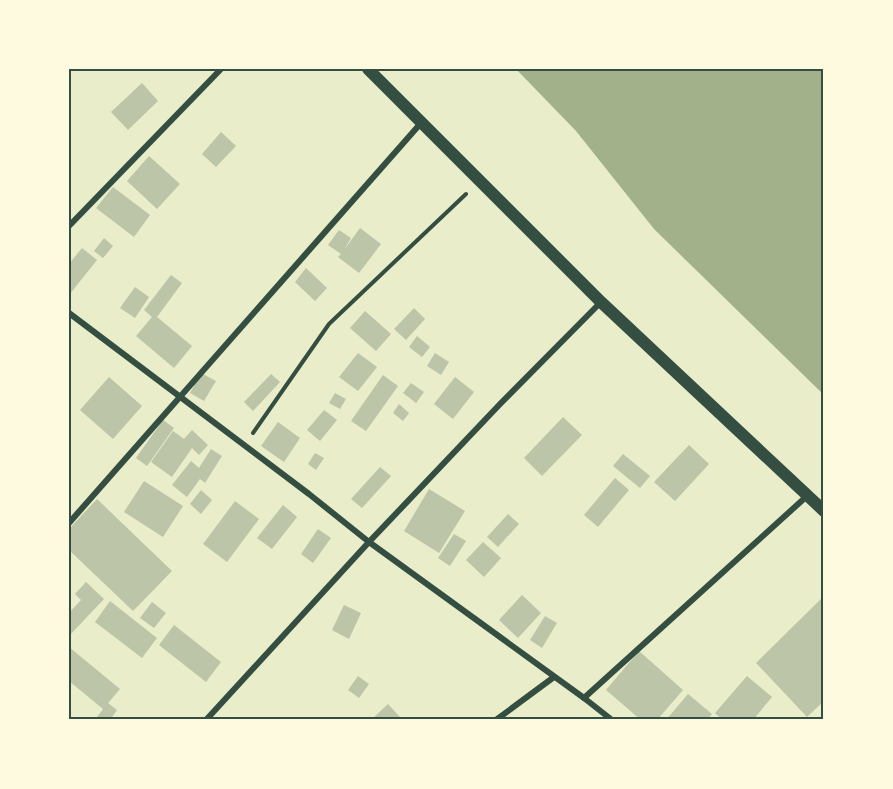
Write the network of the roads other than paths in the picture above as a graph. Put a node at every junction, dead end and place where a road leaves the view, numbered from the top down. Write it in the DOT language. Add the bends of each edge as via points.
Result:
graph roads {
  1 [pos="221,69"];
  2 [pos="368,69"];
  3 [pos="422,122"];
  4 [pos="69,226"];
  5 [pos="601,302"];
  6 [pos="69,313"];
  7 [pos="179,396"];
  8 [pos="808,495"];
  9 [pos="824,511"];
  10 [pos="69,523"];
  11 [pos="369,542"];
  12 [pos="554,677"];
  13 [pos="584,698"];
  14 [pos="206,720"];
  15 [pos="496,720"];
  16 [pos="612,720"];
  1 -- 4 [label="street"];
  2 -- 3 [label="main road"];
  3 -- 5 [label="main road"];
  3 -- 7 [label="street"];
  5 -- 8 [label="main road"];
  5 -- 11 [label="street"];
  6 -- 7 [label="street"];
  7 -- 10 [label="street"];
  7 -- 11 [label="street"];
  8 -- 9 [label="main road"];
  8 -- 13 [label="street"];
  11 -- 12 [label="street"];
  11 -- 14 [label="street"];
  12 -- 13 [label="street"];
  12 -- 15 [label="street"];
  13 -- 16 [label="street"];
}
